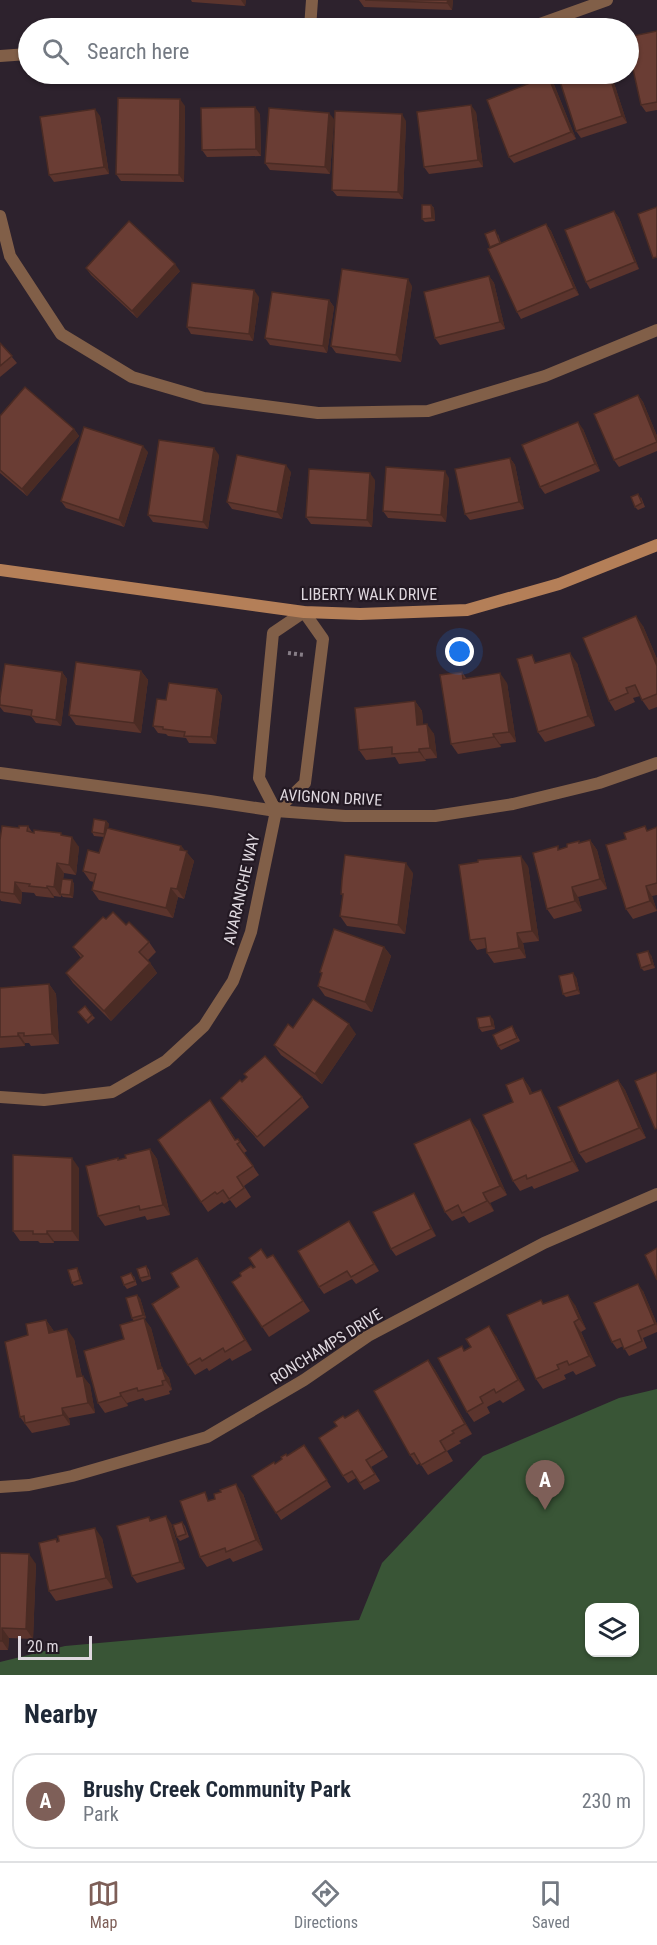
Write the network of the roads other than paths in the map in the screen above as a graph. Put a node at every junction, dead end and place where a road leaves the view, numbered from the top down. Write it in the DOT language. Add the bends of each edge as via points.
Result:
graph roads {
  1 [pos="312,0"];
  2 [pos="607,0"];
  3 [pos="311,18"];
  4 [pos="557,18"];
  5 [pos="18,55"];
  6 [pos="0,57"];
  7 [pos="0,216"];
  8 [pos="657,330"];
  9 [pos="657,545"];
  10 [pos="0,570"];
  11 [pos="304,612"];
  12 [pos="657,763"];
  13 [pos="0,773"];
  14 [pos="276,811"];
  15 [pos="0,1097"];
  16 [pos="657,1194"];
  17 [pos="0,1487"];
  1 -- 3 [label="street"];
  2 -- 4 [label="street"];
  5 -- 6 [label="street"];
  7 -- 8 [label="street" via="10,256 61,334 132,377 204,398 318,413 428,411 545,376"];
  9 -- 11 [label="street, LIBERTY WALK DRIVE" via="560,584 467,610"];
  10 -- 11 [label="street, LIBERTY WALK DRIVE"];
  11 -- 14 [label="street" via="322,639 305,783"];
  11 -- 14 [label="street" via="273,633 259,778"];
  12 -- 14 [label="street, AVIGNON DRIVE" via="599,783 513,804 435,816"];
  13 -- 14 [label="street, AVIGNON DRIVE"];
  14 -- 15 [label="street, AVARANCHE WAY" via="251,932 233,981 204,1026 166,1061 112,1092 44,1100"];
  16 -- 17 [label="street, RONCHAMPS DRIVE" via="544,1243 368,1336 207,1437 72,1476"];
}
